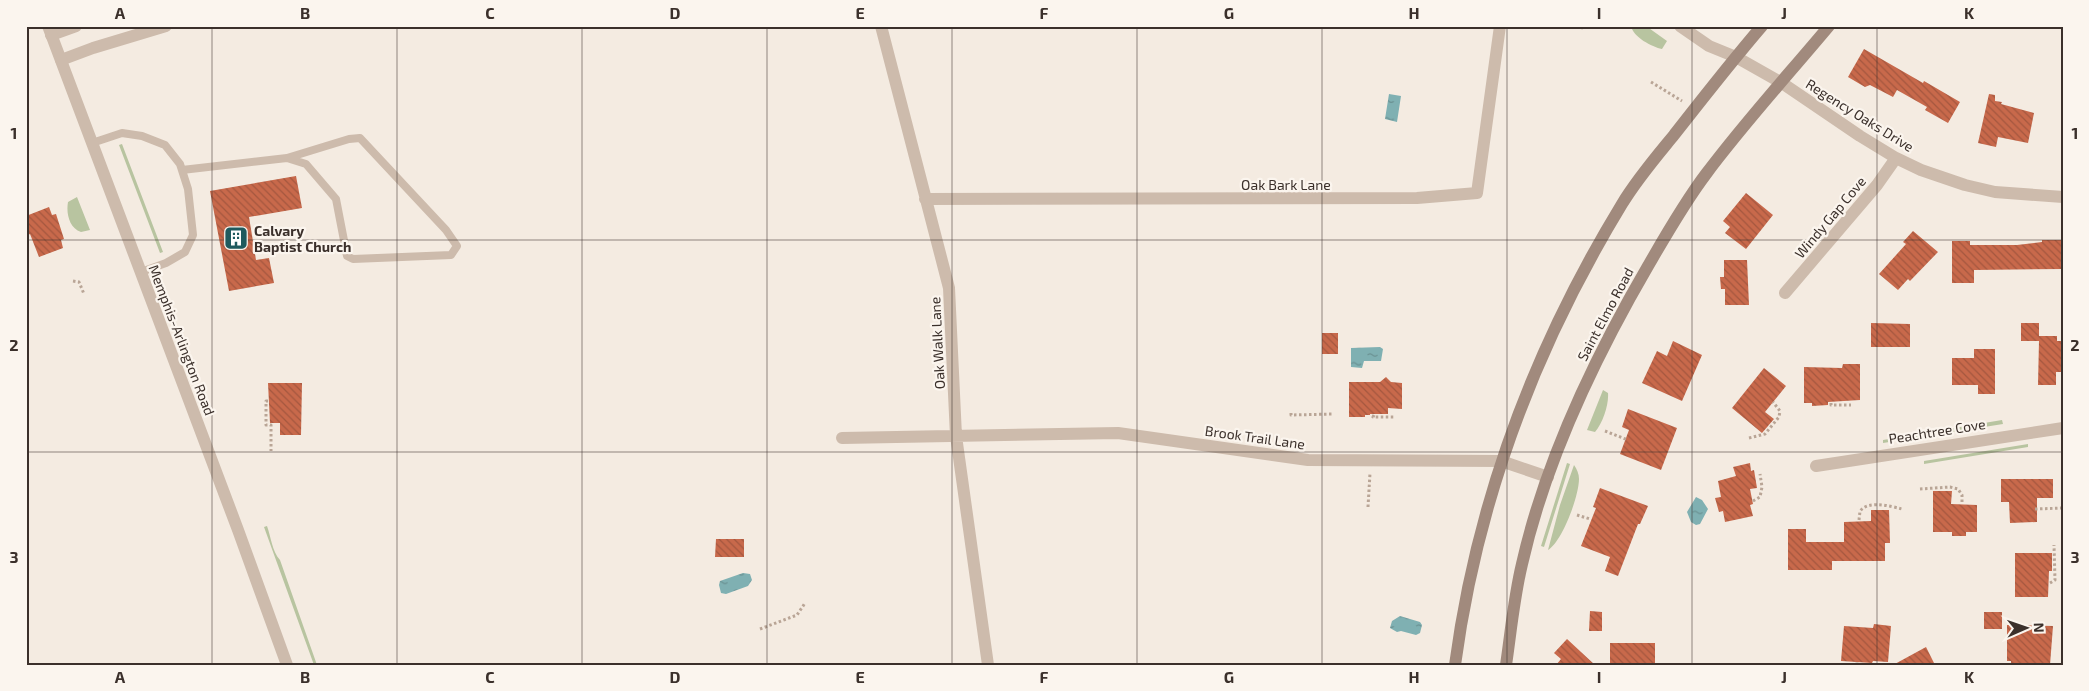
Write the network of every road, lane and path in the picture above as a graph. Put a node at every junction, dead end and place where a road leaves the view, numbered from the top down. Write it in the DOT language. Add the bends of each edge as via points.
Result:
graph roads {
  1 [pos="76,26"];
  2 [pos="166,26"];
  3 [pos="881,26"];
  4 [pos="1500,26"];
  5 [pos="1680,26"];
  6 [pos="1762,26"];
  7 [pos="1829,26"];
  8 [pos="50,31"];
  9 [pos="1736,57"];
  10 [pos="61,60"];
  11 [pos="1651,82"];
  12 [pos="1782,83"];
  13 [pos="1684,102"];
  14 [pos="92,143"];
  15 [pos="287,158"];
  16 [pos="1896,158"];
  17 [pos="182,170"];
  18 [pos="2063,197"];
  19 [pos="925,199"];
  20 [pos="141,272"];
  21 [pos="73,281"];
  22 [pos="1784,293"];
  23 [pos="84,294"];
  24 [pos="268,401"];
  25 [pos="1773,402"];
  26 [pos="1831,403"];
  27 [pos="1851,405"];
  28 [pos="1291,413"];
  29 [pos="1334,414"];
  30 [pos="1374,415"];
  31 [pos="1394,417"];
  32 [pos="2063,428"];
  33 [pos="1605,431"];
  34 [pos="956,436"];
  35 [pos="842,438"];
  36 [pos="1748,438"];
  37 [pos="1628,440"];
  38 [pos="271,451"];
  39 [pos="1501,461"];
  40 [pos="1816,466"];
  41 [pos="1370,472"];
  42 [pos="1760,474"];
  43 [pos="1548,476"];
  44 [pos="1920,489"];
  45 [pos="1753,501"];
  46 [pos="1962,504"];
  47 [pos="1368,508"];
  48 [pos="2063,508"];
  49 [pos="1902,509"];
  50 [pos="2035,509"];
  51 [pos="1577,515"];
  52 [pos="1590,519"];
  53 [pos="1859,520"];
  54 [pos="2054,545"];
  55 [pos="2050,583"];
  56 [pos="805,603"];
  57 [pos="760,629"];
  58 [pos="287,665"];
  59 [pos="988,665"];
  60 [pos="1455,665"];
  61 [pos="1506,665"];
  1 -- 8 [label="street"];
  2 -- 10 [label="street"];
  3 -- 19 [label="street, Oak Walk Lane"];
  4 -- 19 [label="street, Oak Bark Lane" via="1478,194 1417,198"];
  5 -- 9 [label="street, Regency Oaks Drive" via="1709,46"];
  6 -- 9 [label="main road"];
  7 -- 12 [label="main road, Saint Elmo Road"];
  8 -- 10 [label="street, Memphis-Arlington Road"];
  9 -- 12 [label="street, Regency Oaks Drive"];
  9 -- 39 [label="main road" via="1622,203 1566,304 1542,355"];
  10 -- 14 [label="street, Memphis-Arlington Road"];
  11 -- 13 [label="path"];
  12 -- 16 [label="street, Regency Oaks Drive"];
  12 -- 43 [label="main road, Saint Elmo Road" via="1731,142 1677,217 1619,315 1589,376"];
  14 -- 17 [label="lane" via="122,134 142,136 165,145"];
  14 -- 20 [label="street, Memphis-Arlington Road"];
  15 -- 15 [label="lane" via="306,164 336,200 347,256 353,259 451,255 457,246 446,230 360,138"];
  15 -- 17 [label="lane"];
  16 -- 18 [label="street, Regency Oaks Drive" via="1965,185 1995,192"];
  16 -- 22 [label="street, Windy Gap Cove" via="1877,185"];
  17 -- 20 [label="lane" via="188,189 193,235 185,252"];
  19 -- 34 [label="street, Oak Walk Lane" via="949,288"];
  20 -- 58 [label="street, Memphis-Arlington Road"];
  21 -- 23 [label="path" via="80,282"];
  24 -- 38 [label="path" via="266,425 271,426"];
  25 -- 36 [label="path" via="1780,411 1779,417 1765,434"];
  26 -- 27 [label="path"];
  28 -- 29 [label="path"];
  30 -- 31 [label="path"];
  32 -- 40 [label="street, Peachtree Cove"];
  33 -- 37 [label="path"];
  34 -- 35 [label="street, Brook Trail Lane"];
  34 -- 39 [label="street, Brook Trail Lane" via="1118,432 1308,460"];
  34 -- 59 [label="street, Oak Walk Lane"];
  39 -- 43 [label="street, Brook Trail Lane"];
  39 -- 60 [label="main road" via="1469,579"];
  41 -- 47 [label="path"];
  42 -- 45 [label="path" via="1760,497"];
  43 -- 61 [label="main road, Saint Elmo Road" via="1521,565"];
  44 -- 46 [label="path" via="1958,489"];
  48 -- 50 [label="path"];
  49 -- 53 [label="path" via="1891,505 1865,506 1860,511"];
  51 -- 52 [label="path"];
  54 -- 55 [label="path" via="2055,580"];
  56 -- 57 [label="path" via="797,615"];
}
